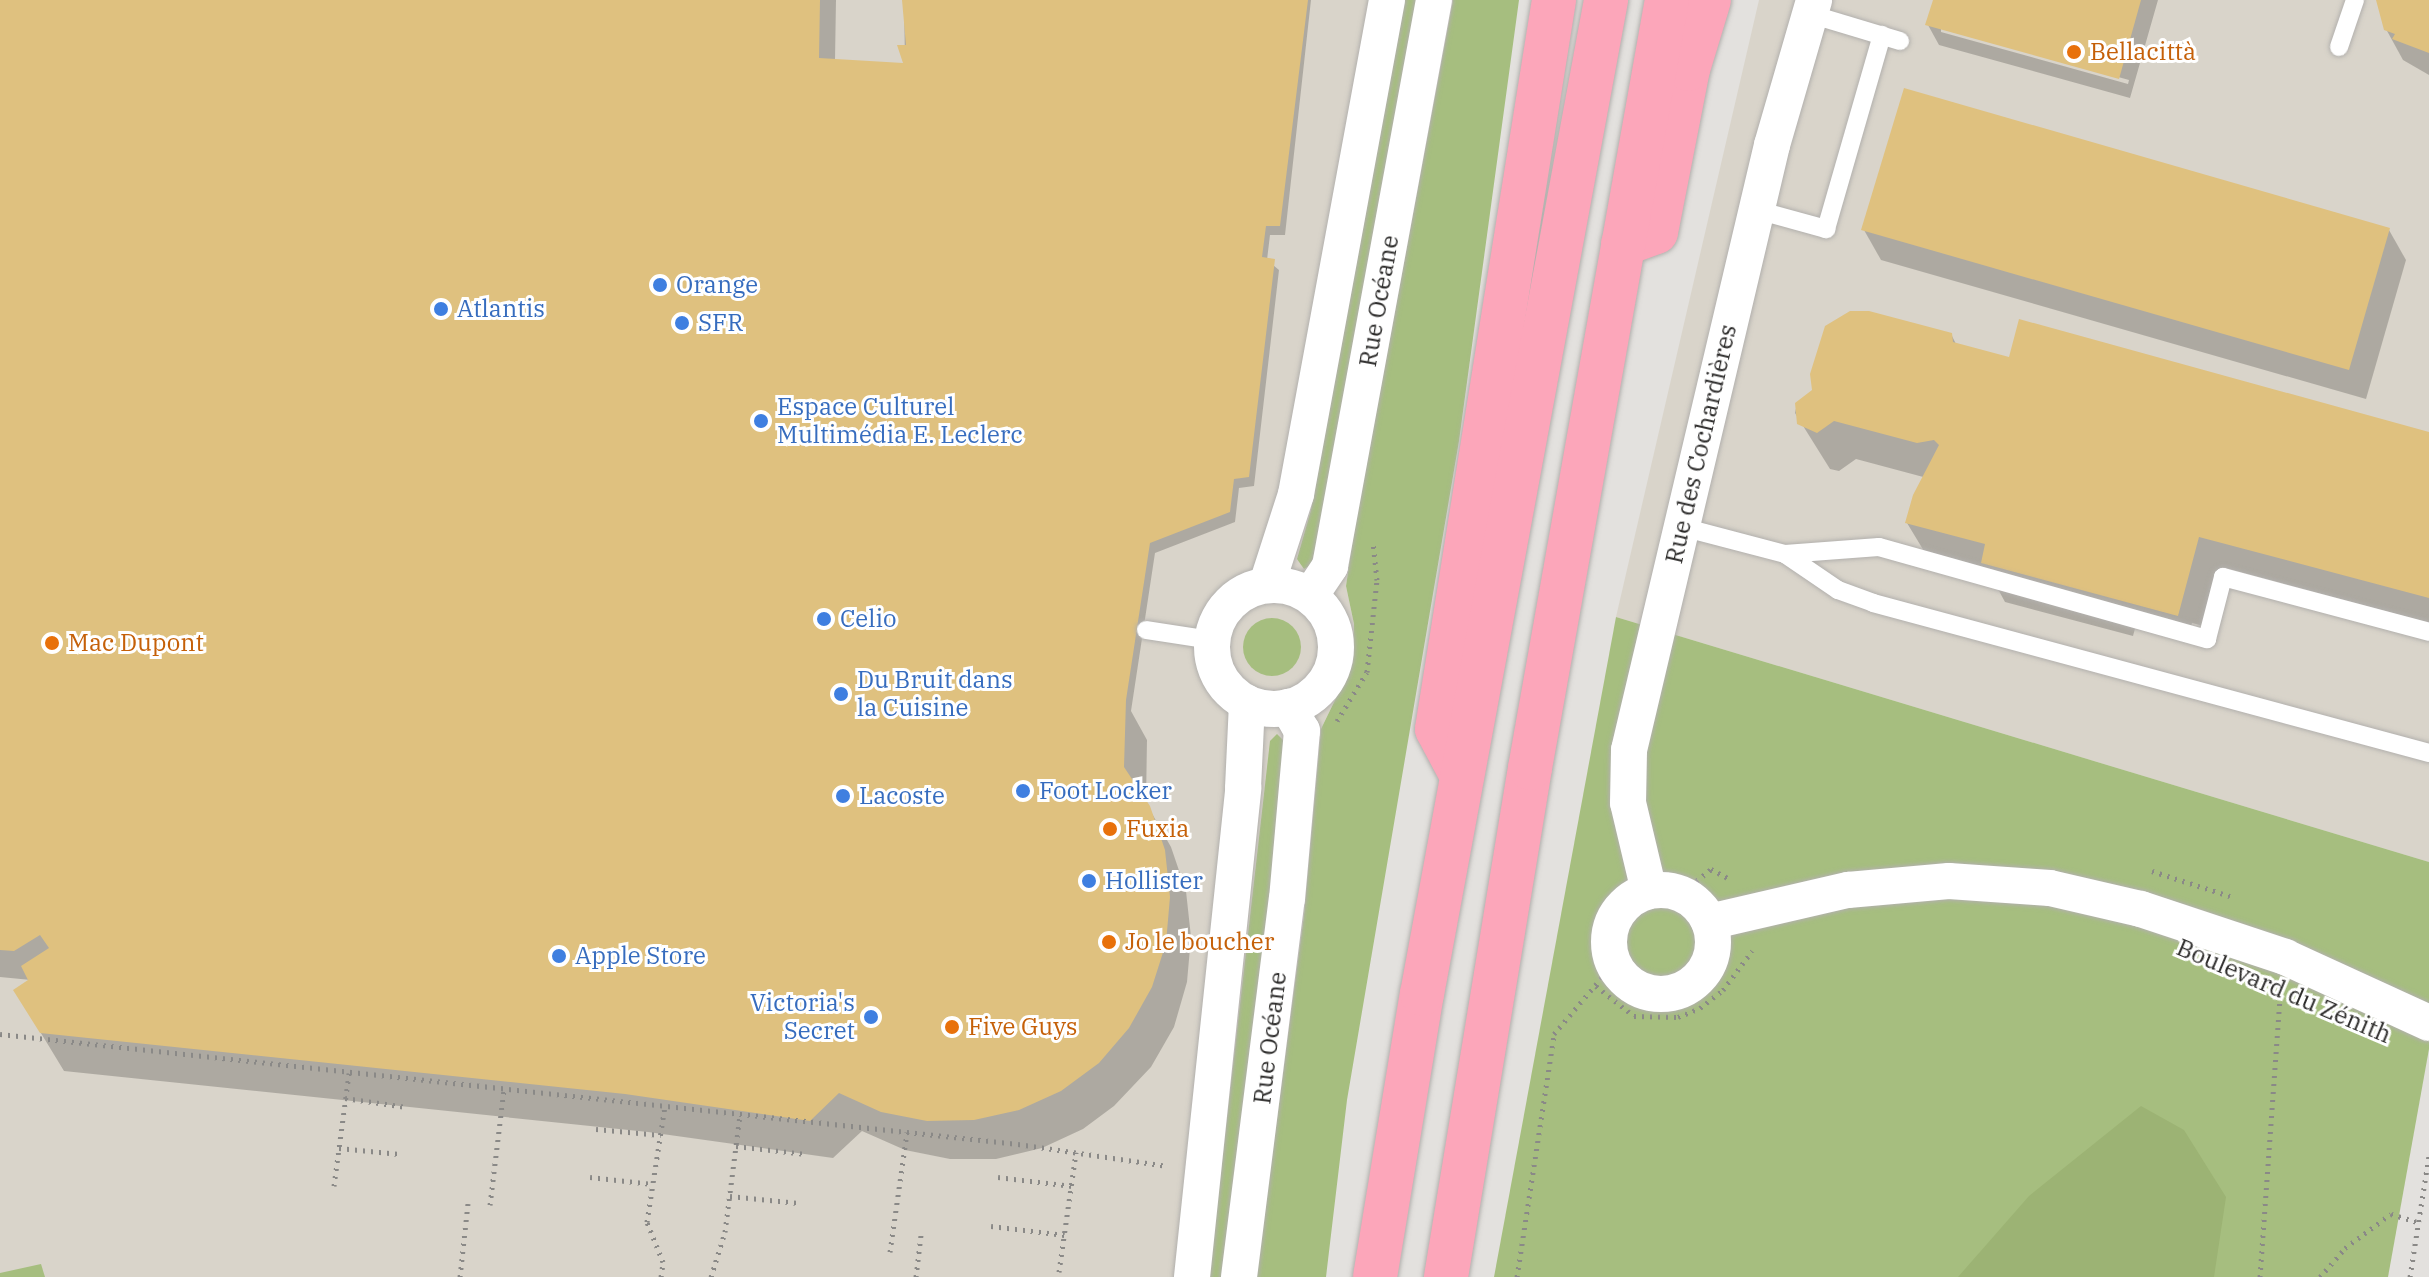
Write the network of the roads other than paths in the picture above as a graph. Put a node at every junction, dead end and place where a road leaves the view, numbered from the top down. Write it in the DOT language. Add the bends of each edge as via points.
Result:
graph roads {
  1 [pos="1387,0"];
  2 [pos="1434,0"];
  3 [pos="1554,0"];
  4 [pos="1606,0"];
  5 [pos="1667,0"];
  6 [pos="1709,0"];
  7 [pos="2355,0"];
  8 [pos="1812,7"];
  9 [pos="1882,35"];
  10 [pos="1900,41"];
  11 [pos="2339,47"];
  12 [pos="1757,210"];
  13 [pos="1623,244"];
  14 [pos="1682,527"];
  15 [pos="1785,554"];
  16 [pos="1267,584"];
  17 [pos="1310,596"];
  18 [pos="1146,630"];
  19 [pos="2429,632"];
  20 [pos="1211,640"];
  21 [pos="1247,703"];
  22 [pos="1288,707"];
  23 [pos="2429,753"];
  24 [pos="1462,776"];
  25 [pos="1649,891"];
  26 [pos="1709,922"];
  27 [pos="2429,1023"];
  28 [pos="1192,1277"];
  29 [pos="1239,1277"];
  30 [pos="1375,1277"];
  31 [pos="1446,1277"];
  1 -- 16 [label="street, Rue Océane" via="1296,494"];
  2 -- 17 [label="street, Rue Océane" via="1330,566"];
  3 -- 24 [label="highway" via="1437,729"];
  4 -- 24 [label="highway"];
  5 -- 13 [label="highway"];
  6 -- 13 [label="highway" via="1688,69 1656,232"];
  7 -- 11 [label="lane"];
  8 -- 9 [label="lane"];
  8 -- 12 [label="street, Rue des Cochardières"];
  9 -- 10 [label="lane"];
  9 -- 12 [label="lane" via="1826,229"];
  12 -- 14 [label="street, Rue des Cochardières"];
  13 -- 31 [label="highway"];
  14 -- 15 [label="lane"];
  14 -- 25 [label="street, Rue des Cochardières" via="1629,750 1628,803"];
  15 -- 19 [label="lane" via="1879,547 2207,639 2223,577"];
  15 -- 23 [label="lane" via="1838,590 1873,603"];
  16 -- 17 [label="street"];
  16 -- 20 [label="street" via="1238,596 1224,610"];
  17 -- 22 [label="street" via="1326,613 1336,650 1321,687"];
  18 -- 20 [label="lane"];
  20 -- 21 [label="street" via="1222,681"];
  21 -- 22 [label="street"];
  21 -- 28 [label="street, Rue Océane" via="1243,788"];
  22 -- 29 [label="street, Rue Océane" via="1302,731 1287,899"];
  24 -- 30 [label="highway"];
  25 -- 26 [label="street" via="1681,894"];
  25 -- 26 [label="street" via="1632,898 1615,919 1605,974 1647,991 1673,993 1690,986 1711,957"];
  26 -- 27 [label="street, Boulevard du Zénith" via="1848,890 1949,881 2050,888 2141,909 2285,957"];
}
